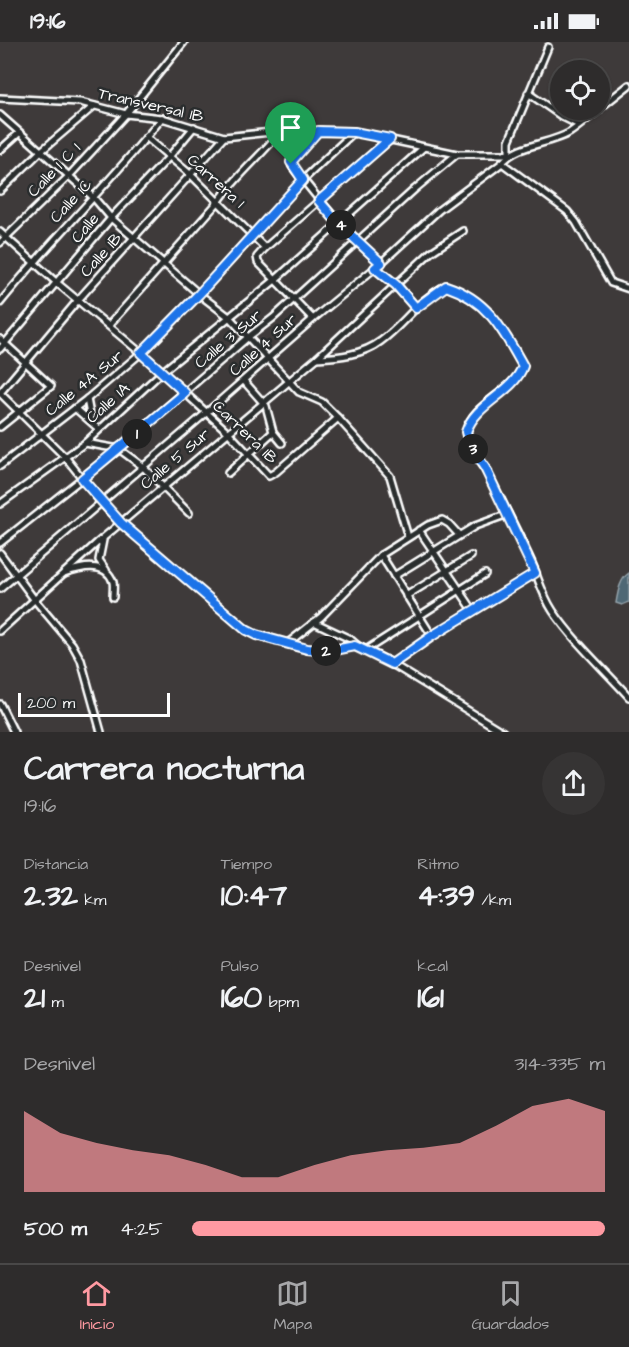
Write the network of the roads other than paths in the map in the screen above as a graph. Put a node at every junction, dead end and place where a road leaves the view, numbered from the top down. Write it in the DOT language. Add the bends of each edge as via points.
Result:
graph roads {
  1 [pos="184,42"];
  2 [pos="548,47"];
  3 [pos="629,85"];
  4 [pos="528,93"];
  5 [pos="0,98"];
  6 [pos="610,100"];
  7 [pos="94,106"];
  8 [pos="126,114"];
  9 [pos="0,115"];
  10 [pos="162,118"];
  11 [pos="585,120"];
  12 [pos="579,125"];
  13 [pos="194,127"];
  14 [pos="281,131"];
  15 [pos="318,131"];
  16 [pos="354,132"];
  17 [pos="20,133"];
  18 [pos="146,137"];
  19 [pos="224,137"];
  20 [pos="390,139"];
  21 [pos="423,148"];
  22 [pos="0,150"];
  23 [pos="40,152"];
  24 [pos="458,154"];
  25 [pos="509,154"];
  26 [pos="169,157"];
  27 [pos="502,163"];
  28 [pos="191,175"];
  29 [pos="69,176"];
  30 [pos="303,180"];
  31 [pos="0,191"];
  32 [pos="94,198"];
  33 [pos="219,201"];
  34 [pos="319,201"];
  35 [pos="111,218"];
  36 [pos="338,223"];
  37 [pos="463,231"];
  38 [pos="0,232"];
  39 [pos="253,234"];
  40 [pos="6,237"];
  41 [pos="135,238"];
  42 [pos="357,242"];
  43 [pos="0,243"];
  44 [pos="265,248"];
  45 [pos="34,261"];
  46 [pos="164,262"];
  47 [pos="381,263"];
  48 [pos="375,268"];
  49 [pos="275,280"];
  50 [pos="57,283"];
  51 [pos="396,285"];
  52 [pos="629,290"];
  53 [pos="199,294"];
  54 [pos="295,299"];
  55 [pos="78,300"];
  56 [pos="0,303"];
  57 [pos="416,308"];
  58 [pos="229,317"];
  59 [pos="313,319"];
  60 [pos="109,325"];
  61 [pos="247,338"];
  62 [pos="2,341"];
  63 [pos="0,349"];
  64 [pos="141,353"];
  65 [pos="317,358"];
  66 [pos="269,359"];
  67 [pos="27,362"];
  68 [pos="162,372"];
  69 [pos="289,380"];
  70 [pos="244,381"];
  71 [pos="0,393"];
  72 [pos="185,393"];
  73 [pos="87,399"];
  74 [pos="264,402"];
  75 [pos="75,408"];
  76 [pos="18,413"];
  77 [pos="206,413"];
  78 [pos="338,418"];
  79 [pos="90,420"];
  80 [pos="0,427"];
  81 [pos="99,429"];
  82 [pos="228,432"];
  83 [pos="273,432"];
  84 [pos="42,434"];
  85 [pos="282,442"];
  86 [pos="85,443"];
  87 [pos="119,449"];
  88 [pos="248,454"];
  89 [pos="66,458"];
  90 [pos="0,466"];
  91 [pos="142,466"];
  92 [pos="228,473"];
  93 [pos="82,479"];
  94 [pos="163,487"];
  95 [pos="100,502"];
  96 [pos="0,504"];
  97 [pos="189,513"];
  98 [pos="508,514"];
  99 [pos="121,523"];
  100 [pos="419,530"];
  101 [pos="459,535"];
  102 [pos="104,537"];
  103 [pos="408,537"];
  104 [pos="0,543"];
  105 [pos="433,551"];
  106 [pos="0,553"];
  107 [pos="381,555"];
  108 [pos="471,556"];
  109 [pos="107,571"];
  110 [pos="447,571"];
  111 [pos="63,573"];
  112 [pos="535,573"];
  113 [pos="16,574"];
  114 [pos="485,574"];
  115 [pos="393,576"];
  116 [pos="0,590"];
  117 [pos="459,590"];
  118 [pos="406,596"];
  119 [pos="113,597"];
  120 [pos="34,599"];
  121 [pos="473,610"];
  122 [pos="420,617"];
  123 [pos="314,622"];
  124 [pos="0,630"];
  125 [pos="432,636"];
  126 [pos="288,643"];
  127 [pos="360,647"];
  128 [pos="366,651"];
  129 [pos="392,664"];
  130 [pos="629,697"];
  131 [pos="1,707"];
  132 [pos="14,732"];
  133 [pos="101,732"];
  134 [pos="503,732"];
  1 -- 8 [label="street, Calle 1 C 1"];
  2 -- 4 [label="street"];
  3 -- 6 [label="street, Transversal 1B"];
  4 -- 12 [label="street"];
  4 -- 25 [label="street" via="509,141"];
  5 -- 7 [label="street, Transversal 1B"];
  7 -- 8 [label="street, Transversal 1B"];
  7 -- 23 [label="street"];
  8 -- 10 [label="street, Transversal 1B"];
  8 -- 29 [label="street, Calle 1 C 1"];
  9 -- 17 [label="street"];
  10 -- 13 [label="street, Transversal 1B"];
  10 -- 18 [label="street, Calle 1C"];
  11 -- 12 [label="street, Transversal 1B"];
  12 -- 25 [label="street, Transversal 1B" via="553,140"];
  13 -- 19 [label="street, Transversal 1B"];
  13 -- 26 [label="street, Calle"];
  14 -- 15 [label="street, Transversal 1B"];
  14 -- 19 [label="street, Transversal 1B"];
  14 -- 33 [label="street"];
  15 -- 16 [label="street, Transversal 1B"];
  15 -- 30 [label="street" via="291,162"];
  16 -- 20 [label="street, Transversal 1B"];
  16 -- 30 [label="street, Calle 4A Sur"];
  17 -- 22 [label="street"];
  17 -- 23 [label="street"];
  18 -- 26 [label="street, Carrera 1"];
  18 -- 32 [label="street, Calle 1C"];
  19 -- 28 [label="street, Calle 1B"];
  20 -- 21 [label="street, Transversal 1B"];
  20 -- 34 [label="street"];
  21 -- 24 [label="street, Transversal 1B"];
  21 -- 36 [label="street, Calle 1A"];
  23 -- 29 [label="street"];
  23 -- 31 [label="street"];
  24 -- 25 [label="street, Transversal 1B"];
  24 -- 42 [label="street, Calle 3 Sur"];
  25 -- 27 [label="street, Calle 4 Sur"];
  26 -- 28 [label="street, Carrera 1"];
  26 -- 35 [label="street, Calle"];
  27 -- 47 [label="street, Calle 4 Sur" via="439,210"];
  27 -- 52 [label="street" via="567,211 611,283"];
  28 -- 33 [label="street, Carrera 1"];
  28 -- 41 [label="street, Calle 1B"];
  29 -- 32 [label="street"];
  29 -- 40 [label="street, Calle 1 C 1"];
  30 -- 34 [label="street"];
  30 -- 39 [label="street, Calle 4A Sur"];
  32 -- 35 [label="street"];
  32 -- 45 [label="street, Calle 1C"];
  33 -- 39 [label="street, Carrera 1"];
  33 -- 46 [label="street"];
  34 -- 36 [label="street"];
  34 -- 44 [label="street"];
  35 -- 41 [label="street"];
  35 -- 50 [label="street, Calle"];
  36 -- 42 [label="street"];
  36 -- 49 [label="street, Calle 1A"];
  37 -- 51 [label="street, Calle 5 Sur" via="431,252"];
  38 -- 40 [label="street, Carrera 1B"];
  39 -- 44 [label="street, Carrera 1"];
  39 -- 53 [label="street, Calle 4A Sur"];
  40 -- 43 [label="street, Calle 1 C 1"];
  40 -- 45 [label="street, Carrera 1B"];
  41 -- 46 [label="street"];
  41 -- 55 [label="street, Calle 1B"];
  42 -- 47 [label="street"];
  42 -- 54 [label="street, Calle 3 Sur"];
  44 -- 49 [label="street" via="257,260"];
  45 -- 50 [label="street, Carrera 1B"];
  45 -- 56 [label="street, Calle 1C"];
  46 -- 53 [label="street"];
  46 -- 60 [label="street"];
  47 -- 48 [label="street, Calle 4 Sur"];
  48 -- 51 [label="street"];
  48 -- 59 [label="street, Calle 4 Sur"];
  49 -- 54 [label="street"];
  49 -- 58 [label="street, Calle 1A"];
  50 -- 55 [label="street, Carrera 1B"];
  50 -- 62 [label="street, Calle"];
  51 -- 57 [label="street"];
  51 -- 65 [label="street, Calle 5 Sur"];
  53 -- 58 [label="street"];
  53 -- 64 [label="street, Calle 4A Sur"];
  54 -- 59 [label="street"];
  54 -- 61 [label="street, Calle 3 Sur"];
  55 -- 60 [label="street, Carrera 1B"];
  55 -- 67 [label="street, Calle 1B"];
  57 -- 65 [label="street" via="371,347 353,354"];
  57 -- 98 [label="street" via="446,286 465,295 492,315 523,366 514,382 478,412 466,432"];
  58 -- 61 [label="street"];
  58 -- 68 [label="street, Calle 1A"];
  59 -- 66 [label="street, Calle 4 Sur"];
  60 -- 64 [label="street, Carrera 1B"];
  61 -- 66 [label="street"];
  61 -- 72 [label="street, Calle 3 Sur"];
  62 -- 63 [label="street, Calle"];
  62 -- 67 [label="street"];
  64 -- 68 [label="street, Carrera 1B"];
  64 -- 73 [label="street, Calle 4A Sur"];
  65 -- 69 [label="street, Calle 5 Sur"];
  66 -- 69 [label="street"];
  66 -- 70 [label="street, Calle 4 Sur"];
  67 -- 71 [label="street, Calle 1B"];
  67 -- 76 [label="street" via="51,386"];
  68 -- 72 [label="street, Carrera 1B"];
  68 -- 81 [label="street, Calle 1A"];
  69 -- 74 [label="street, Calle 5 Sur"];
  69 -- 78 [label="street" via="299,392 322,402"];
  70 -- 74 [label="street"];
  70 -- 77 [label="street, Calle 4 Sur"];
  71 -- 76 [label="street"];
  72 -- 77 [label="street, Carrera 1B"];
  72 -- 87 [label="street, Calle 3 Sur"];
  73 -- 75 [label="street, Calle 4A Sur"];
  73 -- 79 [label="street"];
  74 -- 82 [label="street, Calle 5 Sur"];
  74 -- 83 [label="street"];
  75 -- 79 [label="street"];
  75 -- 84 [label="street, Calle 4A Sur"];
  76 -- 80 [label="street"];
  76 -- 84 [label="street"];
  77 -- 82 [label="street, Carrera 1B"];
  77 -- 91 [label="street, Calle 4 Sur"];
  78 -- 88 [label="street, Carrera 1B" via="272,476"];
  78 -- 103 [label="street" via="390,476"];
  79 -- 81 [label="street"];
  81 -- 86 [label="street, Calle 1A"];
  82 -- 88 [label="street, Carrera 1B"];
  82 -- 94 [label="street, Calle 5 Sur"];
  83 -- 85 [label="street"];
  83 -- 88 [label="street"];
  84 -- 89 [label="street"];
  84 -- 90 [label="street, Calle 4A Sur"];
  86 -- 87 [label="street"];
  86 -- 89 [label="street, Calle 1A"];
  87 -- 91 [label="street"];
  87 -- 93 [label="street, Calle 3 Sur"];
  88 -- 92 [label="street"];
  89 -- 93 [label="street"];
  89 -- 96 [label="street, Calle 1A"];
  91 -- 94 [label="street"];
  91 -- 95 [label="street, Calle 4 Sur"];
  93 -- 95 [label="street"];
  93 -- 104 [label="street, Calle 3 Sur"];
  94 -- 97 [label="street"];
  94 -- 99 [label="street, Calle 5 Sur"];
  95 -- 99 [label="street"];
  95 -- 113 [label="street, Calle 4 Sur"];
  98 -- 101 [label="street"];
  98 -- 112 [label="street"];
  99 -- 102 [label="street, Calle 5 Sur"];
  99 -- 126 [label="street" via="246,630"];
  100 -- 101 [label="street" via="442,520"];
  100 -- 103 [label="street"];
  100 -- 105 [label="street"];
  101 -- 105 [label="street"];
  102 -- 109 [label="street" via="99,560"];
  102 -- 111 [label="street, Calle 5 Sur"];
  103 -- 107 [label="street"];
  105 -- 110 [label="street"];
  105 -- 115 [label="street"];
  106 -- 113 [label="street"];
  107 -- 115 [label="street"];
  107 -- 123 [label="street"];
  108 -- 110 [label="street"];
  109 -- 111 [label="street" via="82,567"];
  109 -- 119 [label="street" via="113,582"];
  110 -- 117 [label="street"];
  110 -- 118 [label="street"];
  111 -- 120 [label="street, Calle 5 Sur"];
  112 -- 121 [label="street"];
  112 -- 130 [label="street" via="562,624"];
  113 -- 116 [label="street, Calle 4 Sur"];
  113 -- 120 [label="street"];
  114 -- 117 [label="street"];
  115 -- 118 [label="street"];
  117 -- 121 [label="street"];
  117 -- 122 [label="street"];
  118 -- 122 [label="street"];
  120 -- 124 [label="street, Calle 5 Sur"];
  120 -- 133 [label="street" via="76,651"];
  121 -- 125 [label="street"];
  122 -- 125 [label="street"];
  122 -- 128 [label="street"];
  123 -- 126 [label="street"];
  123 -- 127 [label="street"];
  125 -- 129 [label="street"];
  126 -- 127 [label="street" via="321,651"];
  127 -- 128 [label="street"];
  128 -- 129 [label="street"];
  129 -- 134 [label="street"];
  131 -- 132 [label="street"];
}
